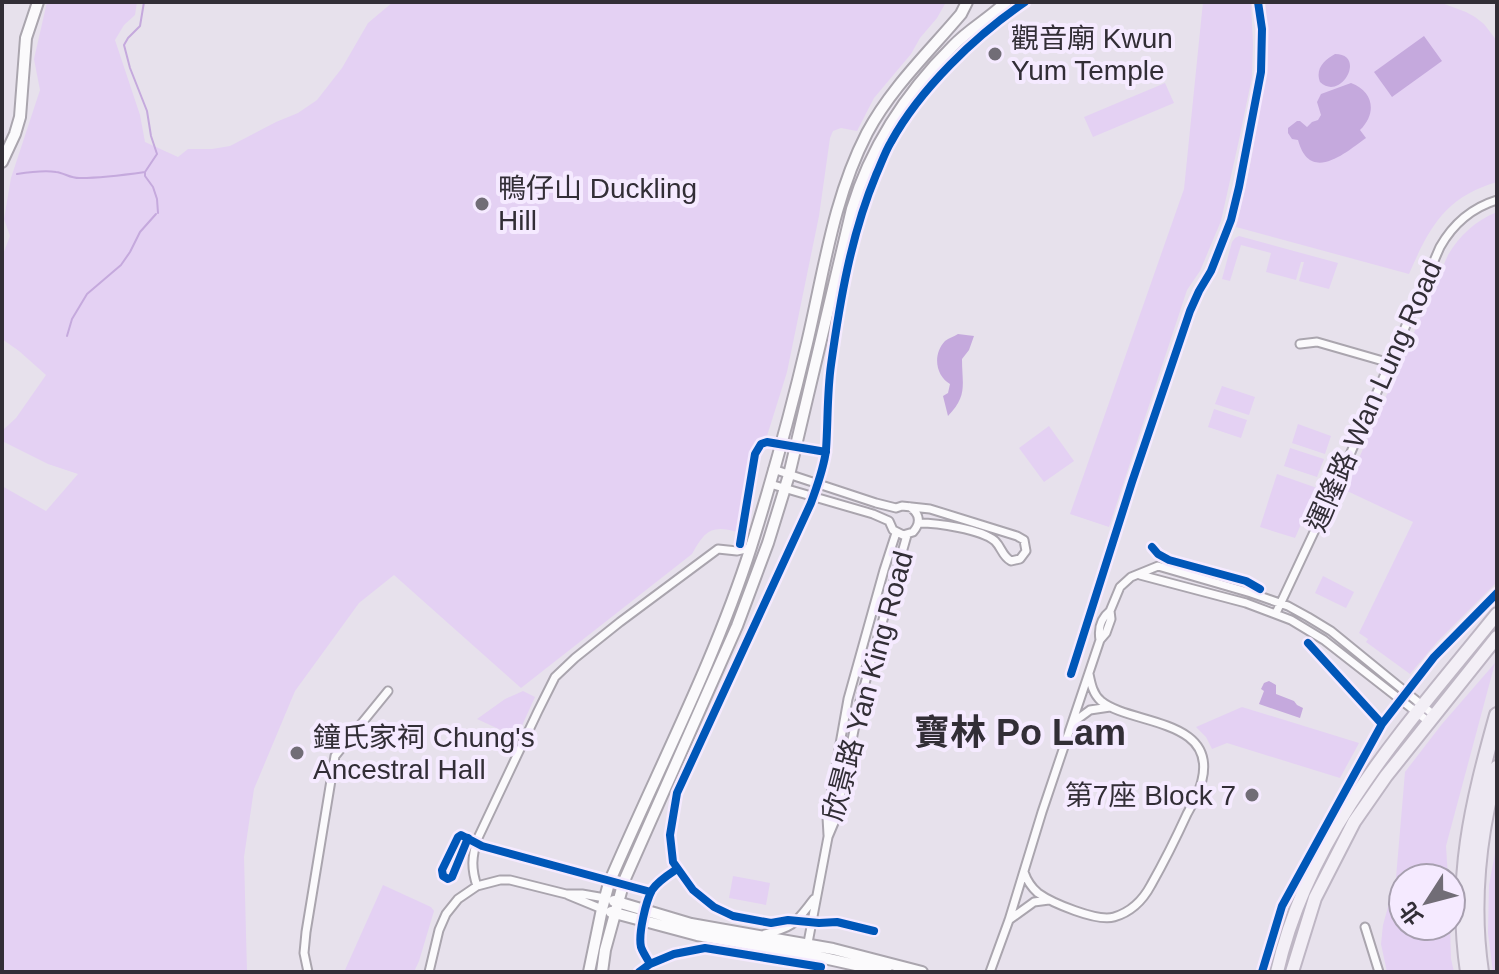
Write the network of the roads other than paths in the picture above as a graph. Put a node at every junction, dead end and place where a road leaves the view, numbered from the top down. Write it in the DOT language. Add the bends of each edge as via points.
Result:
graph roads {
  1 [pos="38,2"];
  2 [pos="967,2"];
  3 [pos="1006,2"];
  4 [pos="2,162"];
  5 [pos="1497,200"];
  6 [pos="1300,344"];
  7 [pos="1390,363"];
  8 [pos="773,469"];
  9 [pos="789,475"];
  10 [pos="770,484"];
  11 [pos="785,488"];
  12 [pos="910,507"];
  13 [pos="896,508"];
  14 [pos="889,521"];
  15 [pos="919,523"];
  16 [pos="896,533"];
  17 [pos="907,535"];
  18 [pos="980,543"];
  19 [pos="997,543"];
  20 [pos="750,548"];
  21 [pos="1138,574"];
  22 [pos="1281,603"];
  23 [pos="1276,613"];
  24 [pos="1497,614"];
  25 [pos="1497,637"];
  26 [pos="1089,672"];
  27 [pos="388,691"];
  28 [pos="1112,707"];
  29 [pos="1420,710"];
  30 [pos="1497,715"];
  31 [pos="1432,719"];
  32 [pos="1070,726"];
  33 [pos="1497,768"];
  34 [pos="828,837"];
  35 [pos="1024,871"];
  36 [pos="477,886"];
  37 [pos="816,898"];
  38 [pos="1049,900"];
  39 [pos="603,903"];
  40 [pos="616,907"];
  41 [pos="1009,920"];
  42 [pos="1365,927"];
  43 [pos="760,936"];
  44 [pos="807,949"];
  45 [pos="308,972"];
  46 [pos="429,972"];
  47 [pos="589,972"];
  48 [pos="602,972"];
  49 [pos="887,972"];
  50 [pos="922,972"];
  51 [pos="990,972"];
  52 [pos="1277,972"];
  53 [pos="1292,972"];
  54 [pos="1379,972"];
  55 [pos="1468,972"];
  56 [pos="1481,972"];
  1 -- 4 [label="main road" via="26,38 20,117"];
  2 -- 8 [label="main road" via="893,91 846,180"];
  3 -- 9 [label="main road" via="954,44 906,99 866,169 839,259"];
  5 -- 7 [label="street, 運隆路 Wan Lung Road" via="1472,211 1444,240"];
  6 -- 7 [label="street" via="1317,342"];
  7 -- 22 [label="street, 運隆路 Wan Lung Road"];
  8 -- 9 [label="street"];
  8 -- 10 [label="main road"];
  9 -- 11 [label="main road"];
  9 -- 13 [label="street"];
  10 -- 11 [label="street"];
  10 -- 20 [label="main road"];
  11 -- 14 [label="street"];
  11 -- 40 [label="main road" via="737,626"];
  12 -- 13 [label="street"];
  12 -- 15 [label="street"];
  12 -- 19 [label="street" via="1017,536 1026,551 1020,559 1008,560"];
  13 -- 14 [label="street"];
  14 -- 16 [label="street"];
  15 -- 17 [label="street"];
  15 -- 19 [label="street" via="945,524"];
  16 -- 17 [label="street"];
  16 -- 34 [label="street, 欣景路 Yan King Road" via="848,699"];
  17 -- 34 [label="street, 欣景路 Yan King Road"];
  18 -- 19 [label="street"];
  20 -- 36 [label="street" via="718,549 555,677 478,839 471,868"];
  20 -- 39 [label="main road" via="709,660"];
  21 -- 22 [label="street" via="1158,566"];
  21 -- 23 [label="street"];
  21 -- 26 [label="street" via="1124,582 1103,616"];
  22 -- 23 [label="street, 運隆路 Wan Lung Road"];
  22 -- 29 [label="street" via="1331,631"];
  23 -- 29 [label="street" via="1324,640"];
  24 -- 29 [label="main road"];
  25 -- 31 [label="main road"];
  26 -- 28 [label="street" via="1094,692"];
  26 -- 32 [label="street"];
  27 -- 45 [label="street" via="335,756 306,932"];
  28 -- 32 [label="street" via="1090,710"];
  28 -- 38 [label="street" via="1186,734 1201,756 1202,783 1145,895 1127,912 1102,918"];
  29 -- 31 [label="street"];
  29 -- 52 [label="main road" via="1331,835 1301,898"];
  30 -- 55 [label="highway" via="1465,853 1462,905"];
  31 -- 53 [label="main road" via="1374,792 1345,839 1315,898"];
  32 -- 35 [label="street"];
  33 -- 56 [label="highway" via="1478,886"];
  34 -- 37 [label="street, 欣景路 Yan King Road"];
  35 -- 38 [label="street" via="1031,887"];
  35 -- 41 [label="street"];
  36 -- 39 [label="street" via="510,880"];
  36 -- 46 [label="street" via="446,914"];
  37 -- 43 [label="street" via="788,929"];
  37 -- 44 [label="street, 欣景路 Yan King Road"];
  38 -- 41 [label="street" via="1034,902"];
  39 -- 40 [label="main road"];
  39 -- 47 [label="main road"];
  40 -- 43 [label="main road"];
  40 -- 44 [label="main road" via="697,935"];
  40 -- 48 [label="main road"];
  41 -- 51 [label="street"];
  42 -- 54 [label="street"];
  43 -- 44 [label="main road"];
  44 -- 49 [label="main road"];
  44 -- 50 [label="main road"];
}
